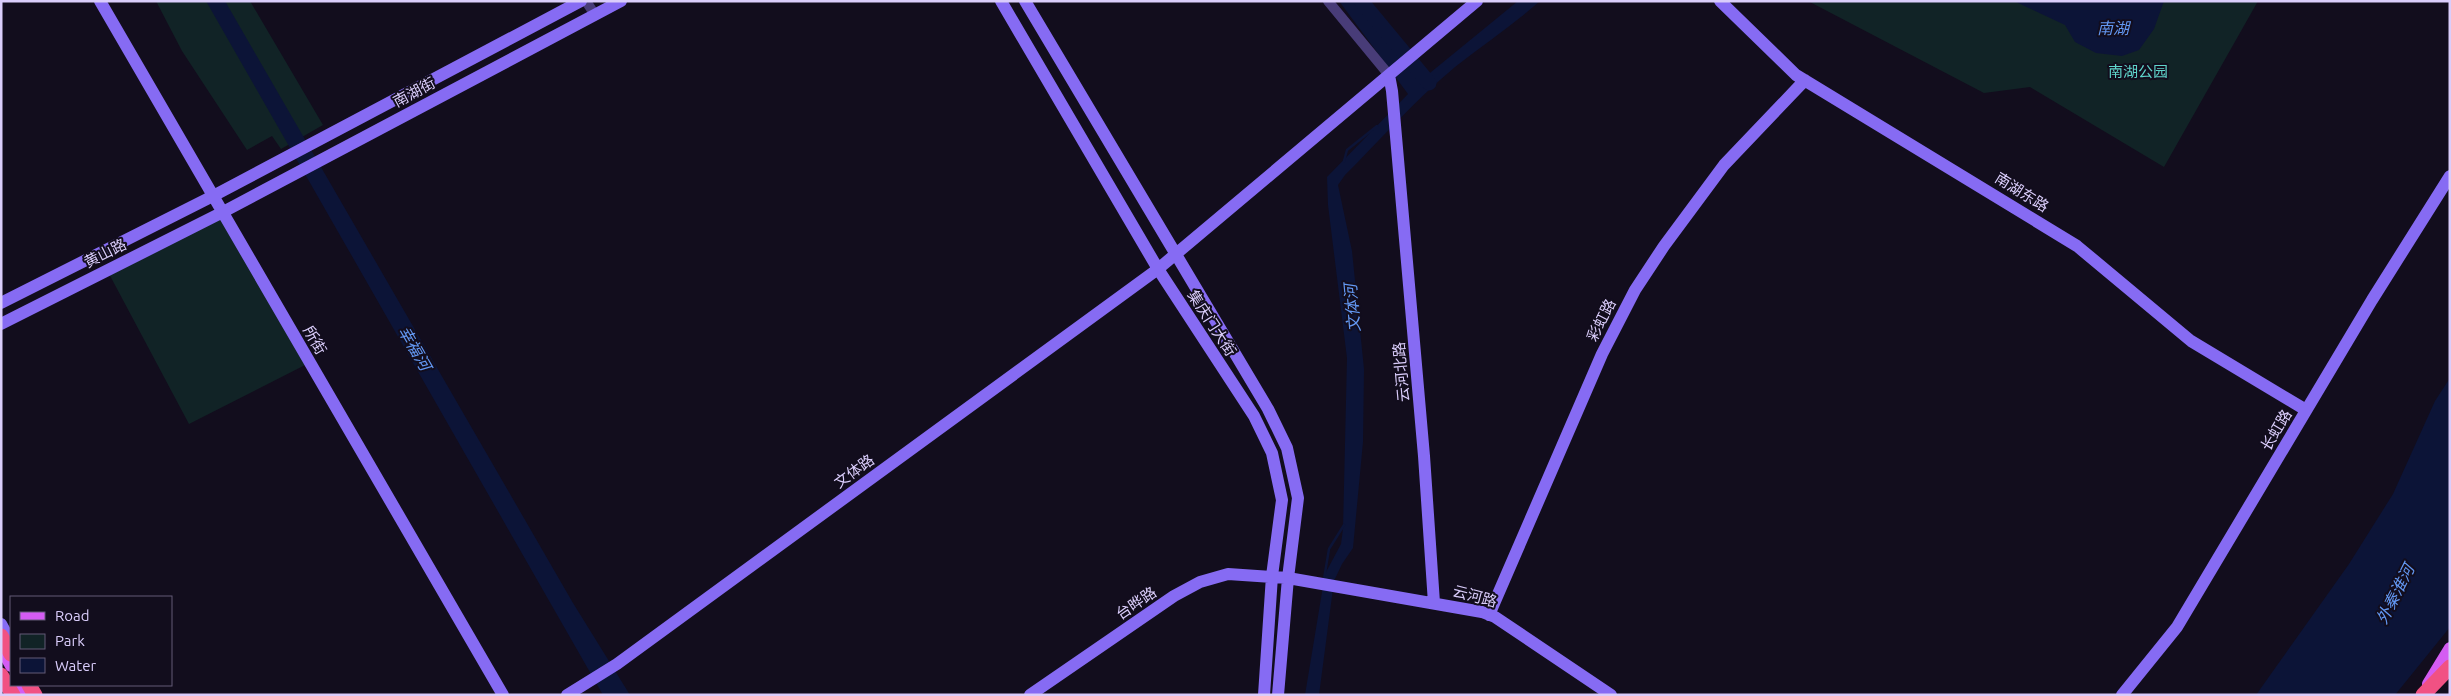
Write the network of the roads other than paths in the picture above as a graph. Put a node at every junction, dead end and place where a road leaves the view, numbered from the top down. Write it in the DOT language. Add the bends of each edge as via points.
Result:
graph roads {
  1 [pos="100,1"];
  2 [pos="581,1"];
  3 [pos="586,1"];
  4 [pos="621,1"];
  5 [pos="1001,1"];
  6 [pos="1025,1"];
  7 [pos="1328,1"];
  8 [pos="1477,1"];
  9 [pos="1720,1"];
  10 [pos="595,15"];
  11 [pos="1391,73"];
  12 [pos="1805,80"];
  13 [pos="2450,176"];
  14 [pos="213,196"];
  15 [pos="223,212"];
  16 [pos="1176,254"];
  17 [pos="1158,269"];
  18 [pos="1,303"];
  19 [pos="1,324"];
  20 [pos="2306,410"];
  21 [pos="1272,576"];
  22 [pos="1288,578"];
  23 [pos="1310,581"];
  24 [pos="1434,603"];
  25 [pos="1489,615"];
  26 [pos="1,624"];
  27 [pos="1,636"];
  28 [pos="10,640"];
  29 [pos="1,648"];
  30 [pos="2450,648"];
  31 [pos="7,666"];
  32 [pos="2450,667"];
  33 [pos="10,683"];
  34 [pos="502,695"];
  35 [pos="566,695"];
  36 [pos="1030,695"];
  37 [pos="1264,695"];
  38 [pos="1278,695"];
  39 [pos="1611,695"];
  40 [pos="2122,695"];
  41 [pos="2422,695"];
  1 -- 14 [label="main road, 所街"];
  2 -- 14 [label="main road, 南湖街"];
  3 -- 10 [label="street"];
  4 -- 10 [label="main road, 南湖街"];
  5 -- 17 [label="main road, 集庆门大街"];
  6 -- 16 [label="main road, 集庆门大街"];
  7 -- 11 [label="street"];
  8 -- 11 [label="main road, 文体路"];
  9 -- 12 [label="main road, 南湖东路"];
  10 -- 15 [label="main road, 南湖街"];
  11 -- 16 [label="main road, 文体路"];
  11 -- 24 [label="main road, 云河北路"];
  12 -- 20 [label="main road, 南湖东路" via="2077,246 2191,342"];
  12 -- 25 [label="main road, 彩虹路" via="1724,165 1635,290 1602,354"];
  13 -- 20 [label="main road, 长虹路"];
  14 -- 15 [label="main road, 所街"];
  14 -- 18 [label="main road, 黄山路"];
  15 -- 19 [label="main road, 黄山路"];
  15 -- 34 [label="main road, 所街"];
  16 -- 17 [label="main road, 文体路"];
  16 -- 22 [label="main road, 集庆门大街" via="1268,409 1287,448 1298,498"];
  17 -- 21 [label="main road, 集庆门大街" via="1254,416 1272,453 1282,500"];
  17 -- 35 [label="main road, 文体路" via="614,665"];
  20 -- 40 [label="main road, 长虹路" via="2177,627"];
  21 -- 22 [label="main road, 台晔路"];
  21 -- 36 [label="main road, 台晔路" via="1228,574 1200,582 1174,596"];
  21 -- 37 [label="main road, 集庆门大街"];
  22 -- 23 [label="main road, 台晔路"];
  22 -- 38 [label="main road, 集庆门大街"];
  23 -- 24 [label="main road, 云河路"];
  24 -- 25 [label="main road, 云河路"];
  25 -- 39 [label="main road, 云河路"];
  26 -- 28 [label="main road"];
  27 -- 31 [label="highway"];
  29 -- 31 [label="main road"];
  30 -- 41 [label="main road"];
  31 -- 33 [label="highway"];
  32 -- 41 [label="highway"];
}
